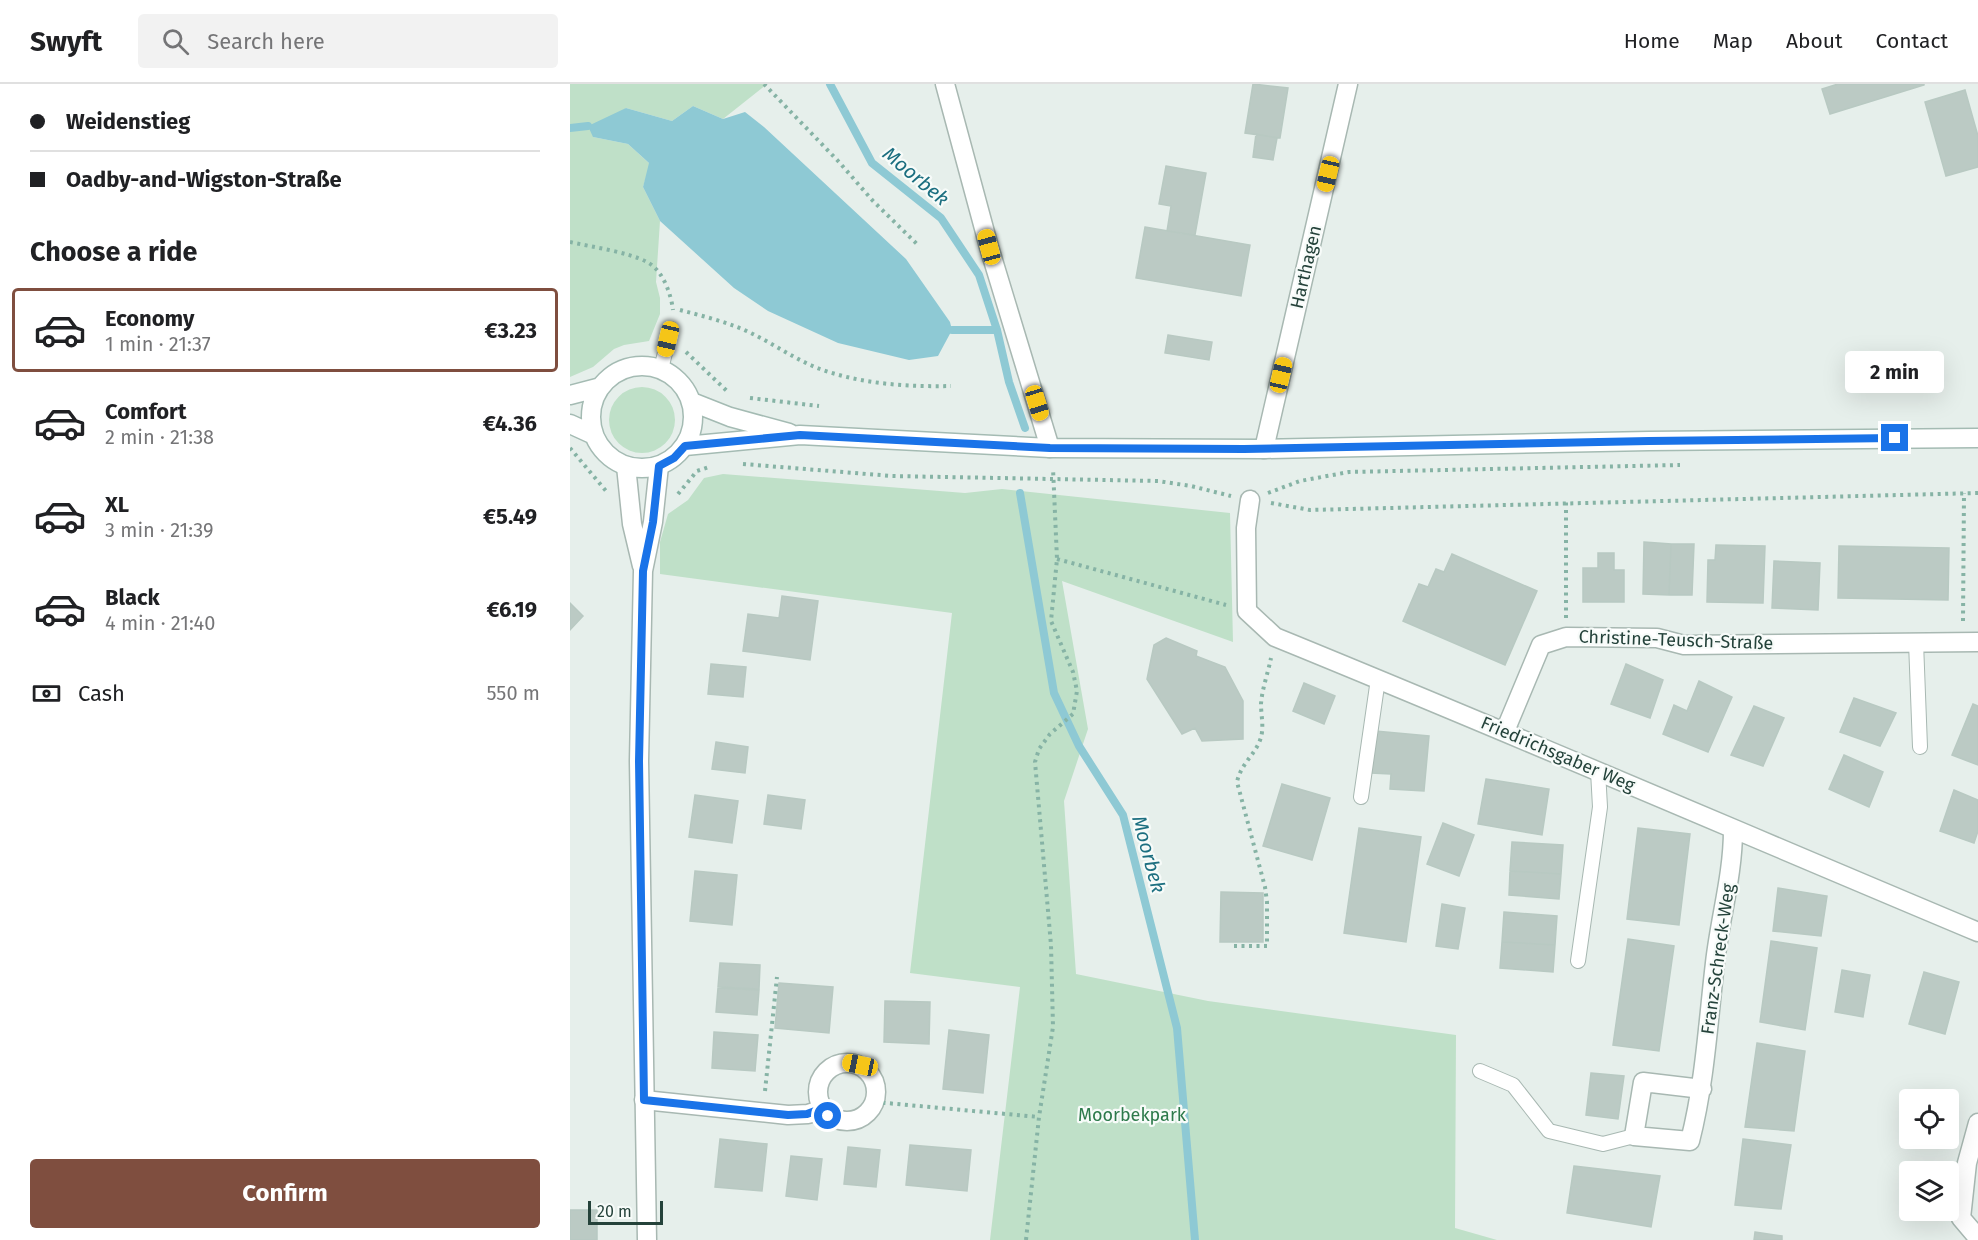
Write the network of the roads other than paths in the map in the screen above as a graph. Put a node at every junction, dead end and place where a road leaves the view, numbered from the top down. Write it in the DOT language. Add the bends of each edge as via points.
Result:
graph roads {
  1 [pos="945,84"];
  2 [pos="1348,84"];
  3 [pos="669,334"];
  4 [pos="661,369"];
  5 [pos="601,387"];
  6 [pos="570,395"];
  7 [pos="692,402"];
  8 [pos="570,424"];
  9 [pos="594,435"];
  10 [pos="800,435"];
  11 [pos="1978,438"];
  12 [pos="685,446"];
  13 [pos="1050,448"];
  14 [pos="1264,449"];
  15 [pos="626,466"];
  16 [pos="659,466"];
  17 [pos="1250,500"];
  18 [pos="643,571"];
  19 [pos="1916,642"];
  20 [pos="1971,642"];
  21 [pos="1378,679"];
  22 [pos="1505,731"];
  23 [pos="1920,747"];
  24 [pos="1598,771"];
  25 [pos="1361,797"];
  26 [pos="1733,830"];
  27 [pos="1978,932"];
  28 [pos="1578,961"];
  29 [pos="1480,1071"];
  30 [pos="1702,1089"];
  31 [pos="644,1100"];
  32 [pos="823,1108"];
  33 [pos="1978,1123"];
  34 [pos="1634,1136"];
  35 [pos="1978,1238"];
  36 [pos="647,1240"];
  1 -- 13 [label="street"];
  2 -- 14 [label="street, Harthagen"];
  3 -- 4 [label="lane"];
  4 -- 5 [label="street" via="633,366 615,373"];
  4 -- 7 [label="street" via="683,386"];
  5 -- 6 [label="street"];
  5 -- 9 [label="street" via="592,405"];
  7 -- 10 [label="street" via="730,417"];
  7 -- 12 [label="street" via="693,424"];
  8 -- 9 [label="street"];
  9 -- 15 [label="street" via="603,450"];
  10 -- 12 [label="street"];
  10 -- 13 [label="street"];
  11 -- 14 [label="street"];
  12 -- 16 [label="street"];
  13 -- 14 [label="street"];
  15 -- 16 [label="street"];
  15 -- 18 [label="street" via="632,524"];
  16 -- 18 [label="street"];
  17 -- 21 [label="street, Friedrichsgaber Weg" via="1246,528 1247,611 1275,637"];
  18 -- 31 [label="street" via="639,761"];
  19 -- 20 [label="street, Christine-Teusch-Straße"];
  19 -- 22 [label="street, Christine-Teusch-Straße" via="1684,645 1657,638 1566,637 1541,645"];
  19 -- 23 [label="lane"];
  21 -- 22 [label="street, Friedrichsgaber Weg"];
  21 -- 25 [label="lane"];
  22 -- 24 [label="street, Friedrichsgaber Weg"];
  24 -- 26 [label="street, Friedrichsgaber Weg"];
  24 -- 28 [label="lane" via="1600,807"];
  26 -- 27 [label="street, Friedrichsgaber Weg"];
  26 -- 30 [label="street, Franz-Schreck-Weg" via="1733,860 1715,963"];
  29 -- 34 [label="lane" via="1513,1085 1549,1131 1603,1144"];
  30 -- 34 [label="street, Franz-Schreck-Weg" via="1690,1141"];
  30 -- 34 [label="street" via="1643,1083"];
  31 -- 32 [label="street" via="788,1115"];
  31 -- 36 [label="street"];
  32 -- 32 [label="street" via="828,1116 841,1122 855,1121 868,1114 875,1102 871,1074 860,1065 846,1062 832,1066 817,1090"];
  33 -- 35 [label="street" via="1967,1163 1961,1218"];
}
